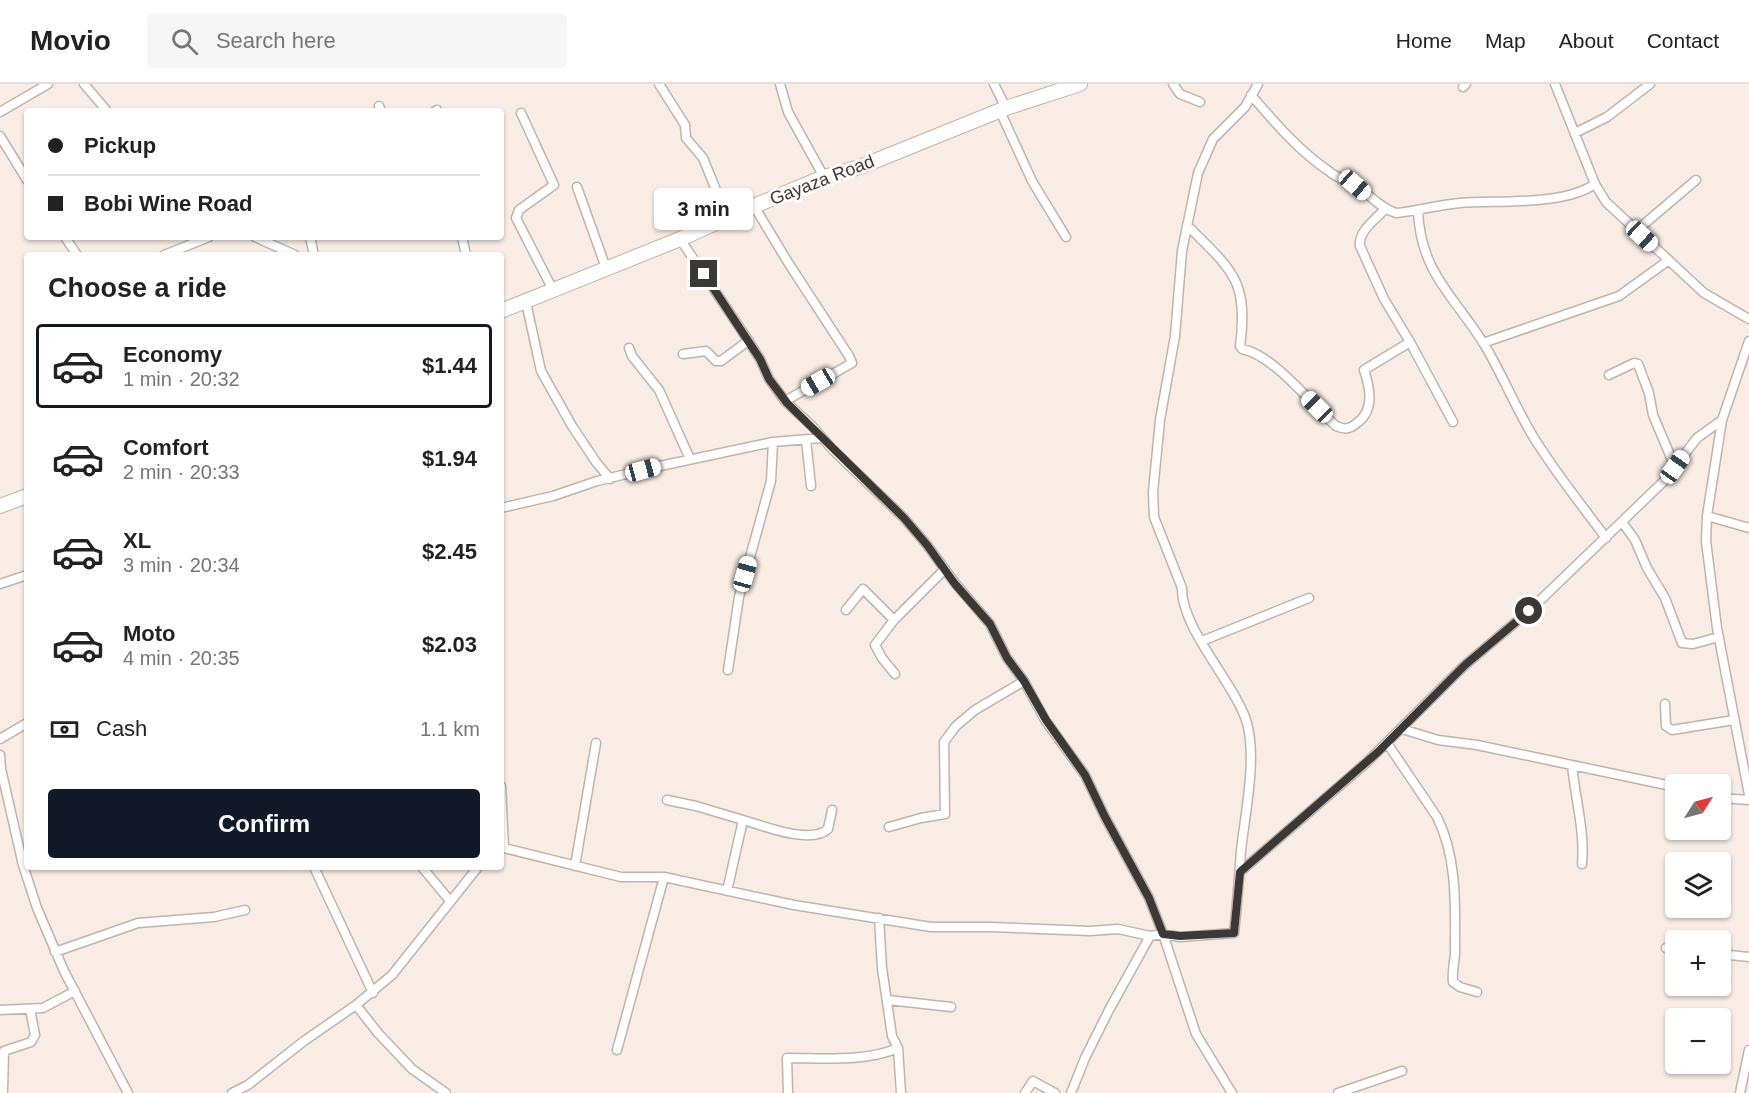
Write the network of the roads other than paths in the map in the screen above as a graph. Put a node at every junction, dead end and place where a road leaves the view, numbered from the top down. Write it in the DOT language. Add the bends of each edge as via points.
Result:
graph roads {
  1 [pos="48,84"];
  2 [pos="84,84"];
  3 [pos="658,84"];
  4 [pos="780,84"];
  5 [pos="993,84"];
  6 [pos="1080,84"];
  7 [pos="1173,84"];
  8 [pos="1258,84"];
  9 [pos="1556,84"];
  10 [pos="1650,84"];
  11 [pos="1251,95"];
  12 [pos="1200,102"];
  13 [pos="104,108"];
  14 [pos="1003,110"];
  15 [pos="0,112"];
  16 [pos="521,113"];
  17 [pos="1575,133"];
  18 [pos="0,136"];
  19 [pos="24,175"];
  20 [pos="824,177"];
  21 [pos="1696,180"];
  22 [pos="1595,184"];
  23 [pos="577,188"];
  24 [pos="754,206"];
  25 [pos="1386,208"];
  26 [pos="1419,210"];
  27 [pos="727,218"];
  28 [pos="1187,225"];
  29 [pos="1636,231"];
  30 [pos="1066,237"];
  31 [pos="680,239"];
  32 [pos="202,240"];
  33 [pos="262,240"];
  34 [pos="172,252"];
  35 [pos="288,252"];
  36 [pos="1668,260"];
  37 [pos="606,268"];
  38 [pos="553,290"];
  39 [pos="526,302"];
  40 [pos="504,308"];
  41 [pos="1749,319"];
  42 [pos="748,341"];
  43 [pos="1749,341"];
  44 [pos="1410,342"];
  45 [pos="1483,343"];
  46 [pos="629,348"];
  47 [pos="683,354"];
  48 [pos="1609,375"];
  49 [pos="785,401"];
  50 [pos="1722,420"];
  51 [pos="1454,422"];
  52 [pos="821,438"];
  53 [pos="806,440"];
  54 [pos="773,442"];
  55 [pos="690,459"];
  56 [pos="1675,467"];
  57 [pos="610,479"];
  58 [pos="811,486"];
  59 [pos="24,497"];
  60 [pos="0,506"];
  61 [pos="504,507"];
  62 [pos="1707,516"];
  63 [pos="1622,522"];
  64 [pos="1749,528"];
  65 [pos="1606,538"];
  66 [pos="945,569"];
  67 [pos="24,576"];
  68 [pos="0,584"];
  69 [pos="1309,598"];
  70 [pos="846,610"];
  71 [pos="894,620"];
  72 [pos="1719,637"];
  73 [pos="1202,641"];
  74 [pos="728,670"];
  75 [pos="895,674"];
  76 [pos="1024,681"];
  77 [pos="1665,704"];
  78 [pos="1734,720"];
  79 [pos="24,725"];
  80 [pos="1402,729"];
  81 [pos="0,739"];
  82 [pos="596,743"];
  83 [pos="1388,743"];
  84 [pos="0,755"];
  85 [pos="1572,765"];
  86 [pos="1665,785"];
  87 [pos="1731,798"];
  88 [pos="1749,798"];
  89 [pos="667,801"];
  90 [pos="832,810"];
  91 [pos="743,820"];
  92 [pos="889,827"];
  93 [pos="504,849"];
  94 [pos="1582,864"];
  95 [pos="575,866"];
  96 [pos="24,868"];
  97 [pos="25,870"];
  98 [pos="315,870"];
  99 [pos="424,870"];
  100 [pos="476,870"];
  101 [pos="1240,872"];
  102 [pos="664,877"];
  103 [pos="727,891"];
  104 [pos="450,901"];
  105 [pos="245,910"];
  106 [pos="879,918"];
  107 [pos="1163,934"];
  108 [pos="1150,936"];
  109 [pos="55,952"];
  110 [pos="1731,955"];
  111 [pos="1749,957"];
  112 [pos="75,991"];
  113 [pos="1476,992"];
  114 [pos="373,993"];
  115 [pos="888,1000"];
  116 [pos="356,1005"];
  117 [pos="951,1007"];
  118 [pos="0,1010"];
  119 [pos="30,1010"];
  120 [pos="898,1047"];
  121 [pos="616,1050"];
  122 [pos="1749,1050"];
  123 [pos="1402,1071"];
  124 [pos="239,1092"];
  125 [pos="0,1093"];
  126 [pos="128,1093"];
  127 [pos="446,1093"];
  128 [pos="788,1093"];
  129 [pos="901,1093"];
  130 [pos="1025,1093"];
  131 [pos="1055,1093"];
  132 [pos="1071,1093"];
  133 [pos="1232,1093"];
  134 [pos="1338,1093"];
  135 [pos="1740,1093"];
  1 -- 15 [label="street"];
  2 -- 13 [label="street"];
  3 -- 27 [label="street" via="685,125 686,138 703,158"];
  4 -- 20 [label="street" via="788,112"];
  5 -- 14 [label="street"];
  6 -- 14 [label="main road, Gayaza Road"];
  7 -- 12 [label="street" via="1180,94"];
  8 -- 11 [label="street"];
  9 -- 17 [label="street"];
  10 -- 17 [label="street" via="1608,117"];
  11 -- 25 [label="street" via="1306,154"];
  11 -- 28 [label="street" via="1245,107 1213,139 1198,173"];
  14 -- 20 [label="main road, Gayaza Road"];
  14 -- 30 [label="street" via="1032,181"];
  16 -- 38 [label="street" via="554,185 519,210 516,218"];
  17 -- 22 [label="street"];
  18 -- 19 [label="street"];
  20 -- 24 [label="main road, Gayaza Road"];
  21 -- 29 [label="street"];
  22 -- 26 [label="street" via="1567,196 1459,203"];
  22 -- 29 [label="street" via="1606,202"];
  23 -- 37 [label="street"];
  24 -- 27 [label="main road, Gayaza Road"];
  24 -- 49 [label="street" via="852,363"];
  25 -- 26 [label="street" via="1396,213"];
  25 -- 44 [label="street" via="1363,232 1360,246 1384,299"];
  26 -- 45 [label="street" via="1421,237 1433,271"];
  27 -- 31 [label="main road, Gayaza Road"];
  28 -- 44 [label="street" via="1236,278 1243,309 1242,349 1277,369 1336,426 1350,428 1364,418 1371,392 1364,370"];
  28 -- 73 [label="street" via="1153,492 1156,523 1182,588 1186,611"];
  29 -- 36 [label="street"];
  31 -- 37 [label="main road, Gayaza Road"];
  31 -- 42 [label="street"];
  32 -- 34 [label="street"];
  33 -- 35 [label="street"];
  36 -- 41 [label="street" via="1711,298"];
  36 -- 45 [label="street" via="1613,299"];
  37 -- 38 [label="main road, Gayaza Road"];
  38 -- 39 [label="main road, Gayaza Road"];
  39 -- 40 [label="main road, Gayaza Road"];
  39 -- 57 [label="street" via="541,370 572,426"];
  42 -- 47 [label="street" via="721,361 716,362 706,351"];
  42 -- 49 [label="street"];
  43 -- 50 [label="street"];
  44 -- 51 [label="street"];
  45 -- 65 [label="street" via="1536,441"];
  46 -- 55 [label="street" via="659,390"];
  48 -- 56 [label="street" via="1638,364 1653,415"];
  49 -- 52 [label="street"];
  50 -- 56 [label="street" via="1697,438"];
  50 -- 62 [label="street"];
  52 -- 53 [label="street"];
  52 -- 66 [label="street" via="904,518"];
  53 -- 54 [label="street"];
  53 -- 58 [label="street"];
  54 -- 55 [label="street"];
  54 -- 74 [label="street" via="771,481 739,597"];
  55 -- 57 [label="street"];
  56 -- 63 [label="street"];
  57 -- 61 [label="street"];
  59 -- 60 [label="main road"];
  62 -- 64 [label="street"];
  62 -- 72 [label="street" via="1710,587"];
  63 -- 65 [label="street"];
  63 -- 72 [label="street" via="1665,598 1682,643"];
  65 -- 80 [label="street" via="1465,665"];
  66 -- 71 [label="street"];
  66 -- 76 [label="street" via="990,624"];
  67 -- 68 [label="street"];
  69 -- 73 [label="street"];
  70 -- 71 [label="street" via="863,589"];
  71 -- 75 [label="street" via="874,645"];
  72 -- 78 [label="street"];
  73 -- 101 [label="street" via="1240,708 1249,732 1249,782"];
  76 -- 92 [label="street" via="975,710 944,742 945,814"];
  76 -- 107 [label="street" via="1085,775 1149,898"];
  77 -- 78 [label="street" via="1666,726 1672,730"];
  78 -- 88 [label="street"];
  79 -- 81 [label="street"];
  80 -- 83 [label="street"];
  80 -- 85 [label="street" via="1438,740"];
  82 -- 95 [label="street"];
  83 -- 101 [label="street"];
  83 -- 113 [label="street" via="1443,829 1452,863 1453,982"];
  84 -- 96 [label="street"];
  85 -- 86 [label="street"];
  85 -- 94 [label="street" via="1582,828"];
  87 -- 88 [label="street"];
  89 -- 91 [label="street"];
  90 -- 91 [label="street" via="828,829 818,836"];
  91 -- 103 [label="street"];
  93 -- 95 [label="street"];
  95 -- 102 [label="street" via="621,877"];
  97 -- 109 [label="street"];
  98 -- 114 [label="street"];
  99 -- 104 [label="street"];
  100 -- 104 [label="street"];
  101 -- 107 [label="street" via="1234,933"];
  102 -- 103 [label="street"];
  102 -- 121 [label="street"];
  103 -- 106 [label="street"];
  104 -- 114 [label="street" via="392,975"];
  105 -- 109 [label="street" via="214,918 138,923"];
  106 -- 108 [label="street" via="931,927 1118,929"];
  106 -- 115 [label="street"];
  107 -- 108 [label="street"];
  107 -- 133 [label="street" via="1196,1034"];
  108 -- 132 [label="street" via="1084,1058"];
  109 -- 112 [label="street"];
  110 -- 111 [label="street"];
  112 -- 119 [label="street" via="43,1008"];
  112 -- 126 [label="street"];
  114 -- 116 [label="street"];
  115 -- 117 [label="street"];
  115 -- 120 [label="street" via="891,1036"];
  116 -- 124 [label="street"];
  116 -- 127 [label="street" via="412,1069"];
  118 -- 119 [label="street"];
  119 -- 125 [label="street" via="35,1035 31,1042 4,1051"];
  120 -- 128 [label="street" via="883,1054 787,1058"];
  120 -- 129 [label="street"];
  122 -- 135 [label="street"];
  123 -- 134 [label="street"];
  130 -- 131 [label="street" via="1033,1081"];
}
